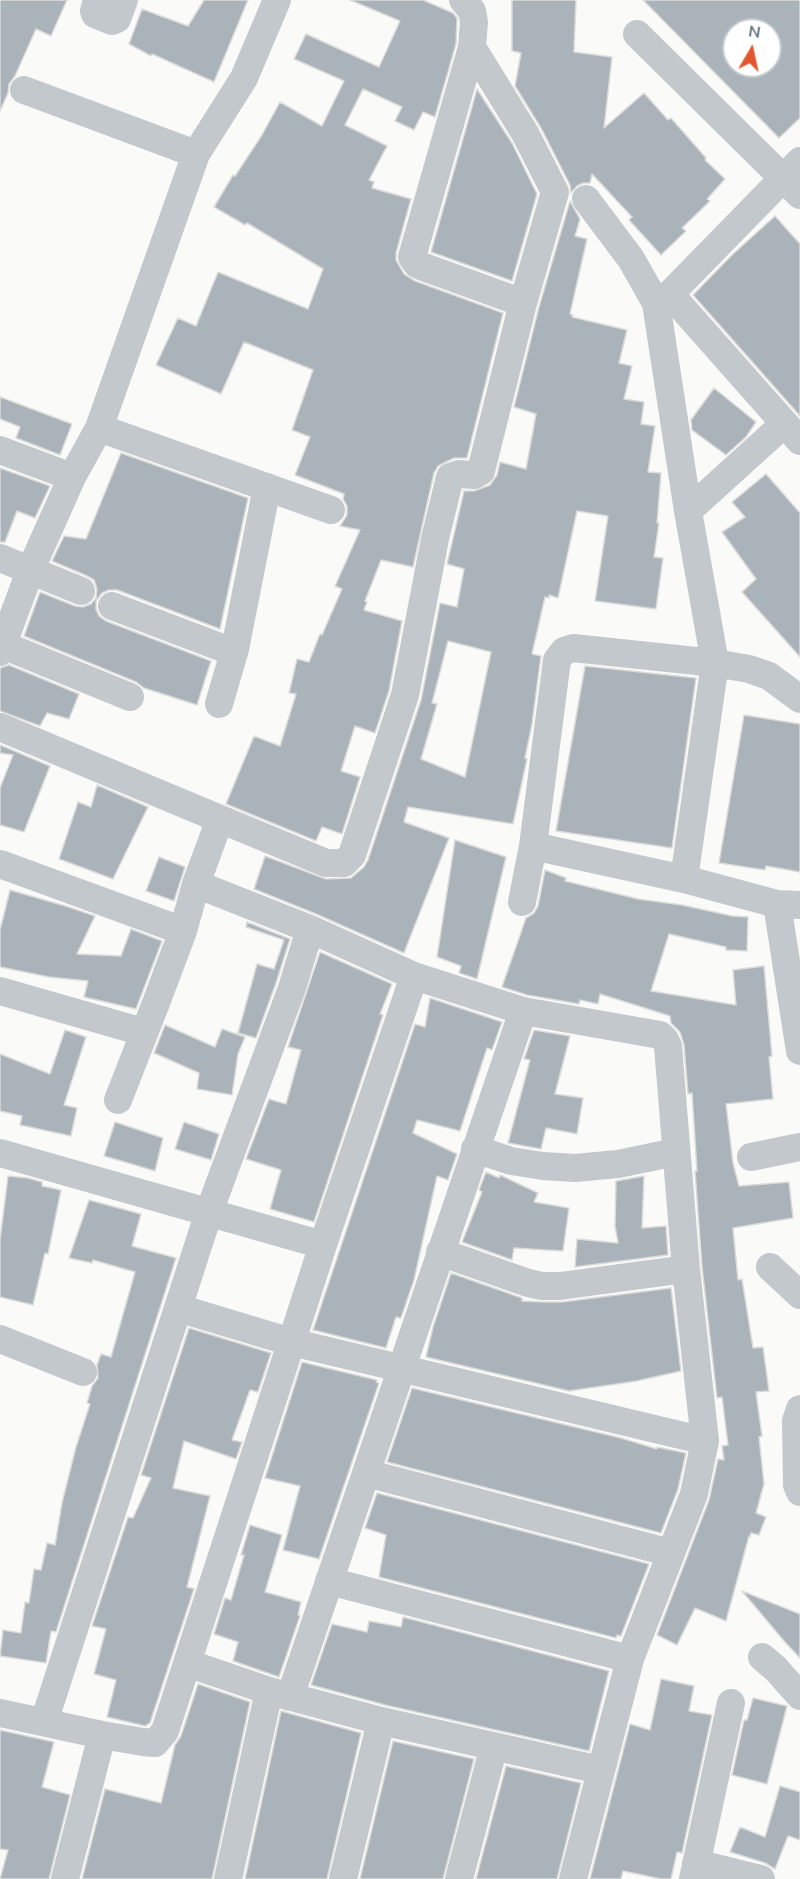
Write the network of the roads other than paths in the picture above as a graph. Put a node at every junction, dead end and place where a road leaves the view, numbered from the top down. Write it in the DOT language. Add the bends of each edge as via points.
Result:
graph roads {
  1 [pos="97,0"];
  2 [pos="124,0"];
  3 [pos="277,0"];
  4 [pos="463,0"];
  5 [pos="637,34"];
  6 [pos="472,47"];
  7 [pos="24,90"];
  8 [pos="196,154"];
  9 [pos="795,178"];
  10 [pos="586,199"];
  11 [pos="663,298"];
  12 [pos="523,303"];
  13 [pos="99,428"];
  14 [pos="792,433"];
  15 [pos="0,450"];
  16 [pos="72,477"];
  17 [pos="267,488"];
  18 [pos="331,510"];
  19 [pos="688,511"];
  20 [pos="0,558"];
  21 [pos="30,571"];
  22 [pos="81,591"];
  23 [pos="112,606"];
  24 [pos="1,648"];
  25 [pos="235,649"];
  26 [pos="715,663"];
  27 [pos="130,697"];
  28 [pos="800,699"];
  29 [pos="219,704"];
  30 [pos="0,727"];
  31 [pos="220,819"];
  32 [pos="533,846"];
  33 [pos="3,873"];
  34 [pos="684,879"];
  35 [pos="196,884"];
  36 [pos="522,902"];
  37 [pos="789,904"];
  38 [pos="310,929"];
  39 [pos="183,931"];
  40 [pos="414,976"];
  41 [pos="0,991"];
  42 [pos="523,1011"];
  43 [pos="143,1032"];
  44 [pos="800,1051"];
  45 [pos="118,1100"];
  46 [pos="800,1147"];
  47 [pos="475,1149"];
  48 [pos="676,1152"];
  49 [pos="0,1153"];
  50 [pos="751,1157"];
  51 [pos="209,1212"];
  52 [pos="324,1245"];
  53 [pos="440,1252"];
  54 [pos="770,1266"];
  55 [pos="686,1269"];
  56 [pos="800,1295"];
  57 [pos="178,1308"];
  58 [pos="0,1339"];
  59 [pos="291,1342"];
  60 [pos="402,1368"];
  61 [pos="83,1372"];
  62 [pos="800,1409"];
  63 [pos="705,1441"];
  64 [pos="366,1473"];
  65 [pos="800,1492"];
  66 [pos="671,1553"];
  67 [pos="329,1581"];
  68 [pos="762,1657"];
  69 [pos="630,1659"];
  70 [pos="187,1663"];
  71 [pos="280,1694"];
  72 [pos="800,1696"];
  73 [pos="731,1703"];
  74 [pos="0,1713"];
  75 [pos="381,1721"];
  76 [pos="44,1722"];
  77 [pos="102,1735"];
  78 [pos="494,1746"];
  79 [pos="600,1770"];
  80 [pos="694,1871"];
  81 [pos="65,1879"];
  82 [pos="228,1879"];
  83 [pos="343,1879"];
  84 [pos="459,1879"];
  85 [pos="573,1879"];
  86 [pos="761,1879"];
  1 -- 2 [label="street" via="94,13 112,21 117,19"];
  3 -- 8 [label="street" via="244,78"];
  4 -- 6 [label="street" via="472,11"];
  5 -- 9 [label="street"];
  6 -- 12 [label="street" via="526,135 555,192"];
  6 -- 12 [label="street" via="412,257 421,266"];
  7 -- 8 [label="street"];
  8 -- 13 [label="street"];
  9 -- 11 [label="street"];
  10 -- 11 [label="street"];
  11 -- 14 [label="street"];
  11 -- 19 [label="street"];
  12 -- 31 [label="street" via="481,471 450,477 405,695 352,855 345,863 326,863"];
  13 -- 16 [label="street"];
  13 -- 17 [label="street"];
  14 -- 19 [label="street"];
  15 -- 16 [label="street"];
  16 -- 21 [label="street"];
  17 -- 18 [label="street"];
  17 -- 25 [label="street"];
  19 -- 26 [label="street"];
  20 -- 21 [label="street"];
  21 -- 22 [label="street"];
  21 -- 24 [label="street"];
  23 -- 25 [label="street" via="220,647"];
  24 -- 27 [label="street"];
  25 -- 29 [label="street"];
  26 -- 28 [label="street" via="769,676"];
  26 -- 32 [label="street" via="573,648 564,651 557,660"];
  26 -- 34 [label="street"];
  30 -- 31 [label="street"];
  31 -- 35 [label="street"];
  32 -- 34 [label="street"];
  32 -- 36 [label="street"];
  33 -- 39 [label="street"];
  34 -- 37 [label="street"];
  35 -- 38 [label="street"];
  35 -- 39 [label="street"];
  37 -- 44 [label="street"];
  38 -- 40 [label="street"];
  38 -- 51 [label="street"];
  39 -- 43 [label="street"];
  40 -- 42 [label="street"];
  40 -- 52 [label="street"];
  41 -- 43 [label="street"];
  42 -- 47 [label="street"];
  42 -- 48 [label="street" via="660,1035 668,1046"];
  43 -- 45 [label="street"];
  46 -- 50 [label="street"];
  47 -- 48 [label="street" via="511,1161 575,1168"];
  47 -- 53 [label="street"];
  48 -- 55 [label="street"];
  49 -- 51 [label="street"];
  51 -- 52 [label="street"];
  51 -- 57 [label="street"];
  52 -- 59 [label="street"];
  53 -- 55 [label="street" via="542,1286"];
  53 -- 60 [label="street"];
  54 -- 56 [label="street"];
  55 -- 63 [label="street"];
  57 -- 59 [label="street"];
  57 -- 76 [label="street"];
  58 -- 61 [label="street"];
  59 -- 60 [label="street"];
  59 -- 70 [label="street"];
  60 -- 63 [label="street"];
  60 -- 64 [label="street"];
  62 -- 65 [label="street" via="796,1421"];
  63 -- 66 [label="street" via="694,1494"];
  64 -- 66 [label="street"];
  64 -- 67 [label="street"];
  66 -- 69 [label="street"];
  67 -- 69 [label="street"];
  67 -- 71 [label="street"];
  68 -- 72 [label="street"];
  69 -- 79 [label="street"];
  70 -- 71 [label="street"];
  70 -- 77 [label="street" via="165,1731 155,1743"];
  71 -- 75 [label="street"];
  71 -- 82 [label="street"];
  73 -- 80 [label="street"];
  74 -- 76 [label="street"];
  75 -- 78 [label="street"];
  75 -- 83 [label="street"];
  76 -- 77 [label="street"];
  77 -- 81 [label="street"];
  78 -- 79 [label="street"];
  78 -- 84 [label="street"];
  79 -- 85 [label="street"];
  80 -- 86 [label="street"];
}
